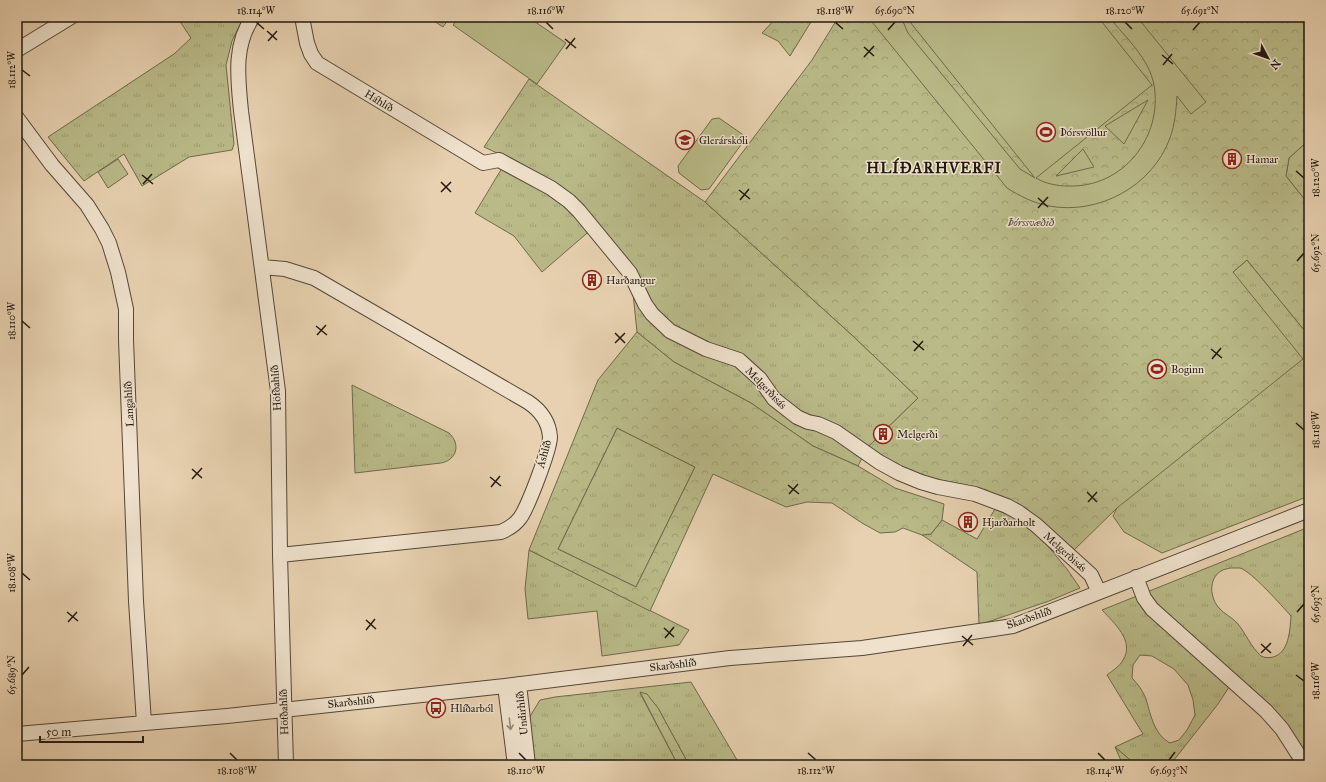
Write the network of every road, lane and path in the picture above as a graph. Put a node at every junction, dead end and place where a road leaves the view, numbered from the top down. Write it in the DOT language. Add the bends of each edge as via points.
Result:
graph roads {
  1 [pos="71,17"];
  2 [pos="253,17"];
  3 [pos="302,17"];
  4 [pos="17,50"];
  5 [pos="17,118"];
  6 [pos="483,163"];
  7 [pos="262,267"];
  8 [pos="1309,510"];
  9 [pos="280,555"];
  10 [pos="1136,577"];
  11 [pos="1099,592"];
  12 [pos="512,685"];
  13 [pos="284,710"];
  14 [pos="144,723"];
  15 [pos="17,734"];
  16 [pos="286,765"];
  17 [pos="515,765"];
  18 [pos="528,765"];
  19 [pos="1305,765"];
  1 -- 4 [label="street"];
  2 -- 7 [label="street, Höfðahlíð" via="239,46 238,71"];
  3 -- 6 [label="street, Háhlíð" via="307,43 317,63"];
  5 -- 14 [label="street, Langahlíð" via="52,165 87,205 102,229 118,272 126,309 136,601"];
  6 -- 11 [label="street, Melgerðisás" via="499,160 551,188 569,201 630,273 645,304 670,331 706,349 738,360 760,379 774,399 797,417 836,432 899,474 938,487 975,494 1018,512 1092,575"];
  7 -- 9 [label="street, Höfðahlíð" via="278,391"];
  7 -- 9 [label="street, Áshlíð" via="285,268 314,278 528,402 544,417 550,437 547,454 524,512 514,524 501,532"];
  8 -- 10 [label="street, Skarðshlíð"];
  9 -- 13 [label="street, Höfðahlíð"];
  10 -- 11 [label="street, Skarðshlíð"];
  10 -- 19 [label="street" via="1144,598 1152,609 1266,711 1282,729"];
  11 -- 12 [label="street, Skarðshlíð" via="1013,626 862,648 730,658"];
  12 -- 13 [label="street, Skarðshlíð"];
  12 -- 17 [label="street, Undirhlíð, one-way"];
  12 -- 18 [label="street, Undirhlíð"];
  13 -- 14 [label="street, Skarðshlíð"];
  13 -- 16 [label="street, Höfðahlíð"];
  14 -- 15 [label="street, Skarðshlíð"];
}
